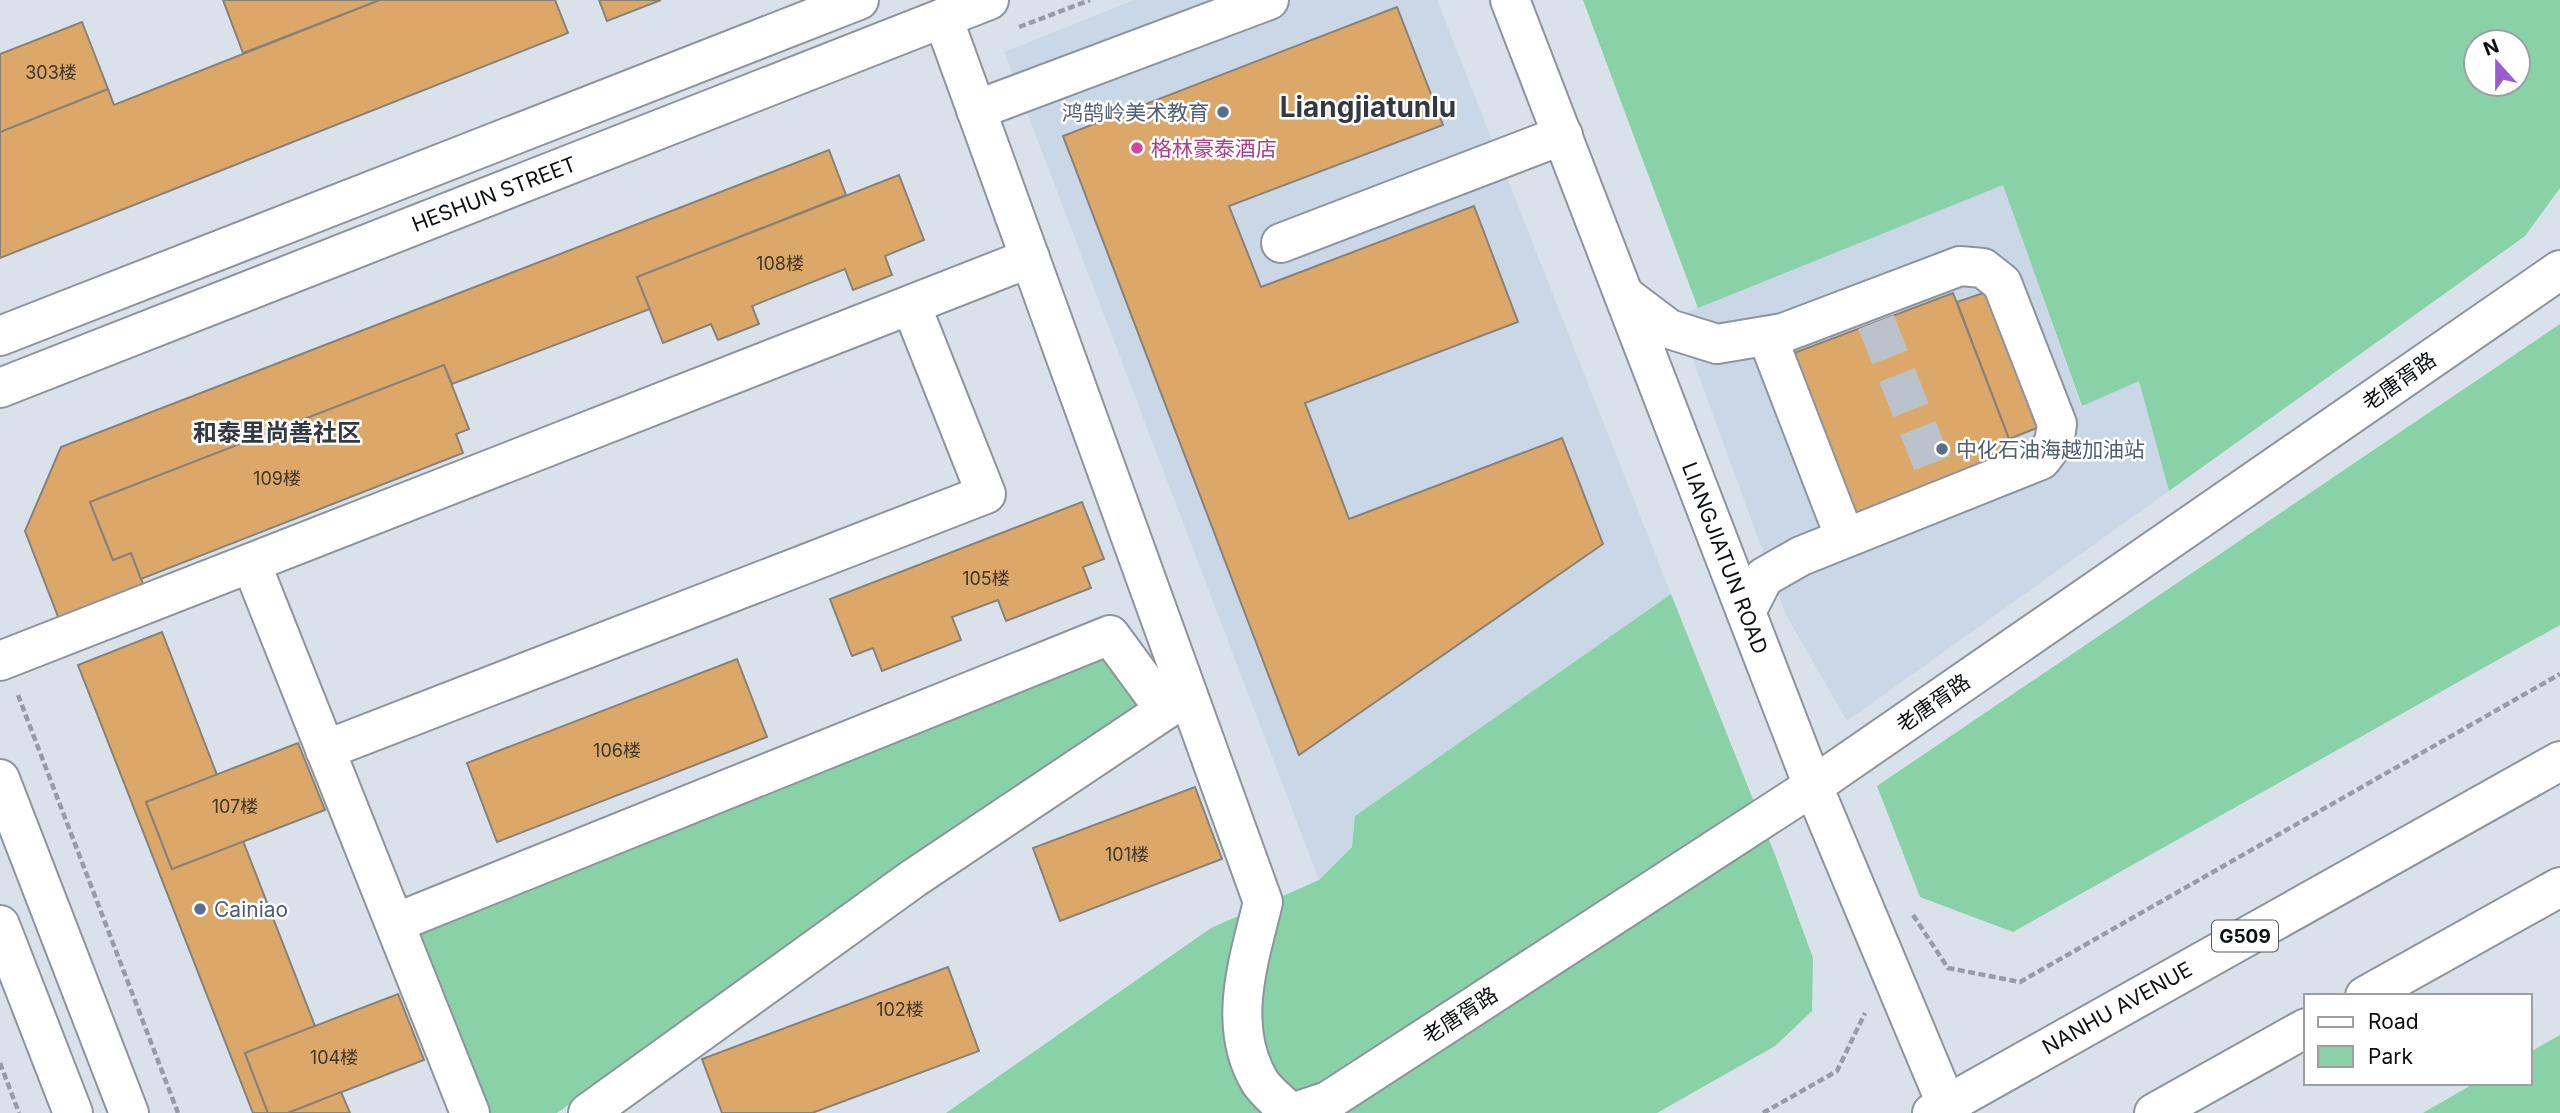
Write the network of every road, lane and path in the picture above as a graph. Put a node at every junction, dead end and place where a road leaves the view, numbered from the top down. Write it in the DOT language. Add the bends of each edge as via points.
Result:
graph roads {
  1 [pos="859,0"];
  2 [pos="989,0"];
  3 [pos="1269,0"];
  4 [pos="1510,0"];
  5 [pos="943,18"];
  6 [pos="976,110"];
  7 [pos="1563,135"];
  8 [pos="1282,243"];
  9 [pos="1030,258"];
  10 [pos="2560,270"];
  11 [pos="1624,295"];
  12 [pos="911,305"];
  13 [pos="0,336"];
  14 [pos="1767,336"];
  15 [pos="0,388"];
  16 [pos="1845,538"];
  17 [pos="251,563"];
  18 [pos="1746,612"];
  19 [pos="2,660"];
  20 [pos="2560,674"];
  21 [pos="1176,703"];
  22 [pos="325,750"];
  23 [pos="2560,761"];
  24 [pos="0,779"];
  25 [pos="1813,786"];
  26 [pos="2560,887"];
  27 [pos="395,923"];
  28 [pos="0,925"];
  29 [pos="1948,968"];
  30 [pos="2369,994"];
  31 [pos="1867,1009"];
  32 [pos="2304,1029"];
  33 [pos="0,1063"];
  34 [pos="1943,1110"];
  35 [pos="19,1113"];
  36 [pos="73,1113"];
  37 [pos="128,1113"];
  38 [pos="178,1113"];
  39 [pos="470,1113"];
  40 [pos="588,1113"];
  41 [pos="1291,1113"];
  42 [pos="1763,1113"];
  43 [pos="2154,1113"];
  1 -- 13 [label="main road"];
  2 -- 5 [label="main road, HESHUN STREET"];
  3 -- 6 [label="main road"];
  4 -- 7 [label="main road, LIANGJIATUN ROAD"];
  5 -- 6 [label="main road"];
  5 -- 15 [label="main road, HESHUN STREET"];
  6 -- 9 [label="main road"];
  7 -- 8 [label="main road"];
  7 -- 11 [label="main road, LIANGJIATUN ROAD"];
  9 -- 12 [label="main road"];
  9 -- 21 [label="main road"];
  10 -- 25 [label="main road, 老唐胥路"];
  11 -- 14 [label="main road" via="1669,330 1717,344"];
  11 -- 18 [label="main road, LIANGJIATUN ROAD"];
  12 -- 17 [label="main road"];
  12 -- 22 [label="main road" via="986,494"];
  14 -- 16 [label="main road"];
  14 -- 16 [label="main road" via="1872,312 1960,266 1983,268 2002,283 2057,424 2054,443 2041,460 1943,494"];
  16 -- 18 [label="main road" via="1764,577"];
  17 -- 19 [label="main road"];
  17 -- 22 [label="main road"];
  18 -- 25 [label="main road, LIANGJIATUN ROAD"];
  19 -- 38 [label="path"];
  20 -- 29 [label="path" via="2020,982"];
  21 -- 27 [label="main road" via="1110,635"];
  21 -- 40 [label="main road" via="914,878"];
  21 -- 41 [label="main road" via="1263,902 1241,997 1246,1053 1261,1084"];
  22 -- 27 [label="main road"];
  23 -- 34 [label="main road, NANHU AVENUE / G509"];
  24 -- 37 [label="main road"];
  25 -- 34 [label="main road, LIANGJIATUN ROAD"];
  25 -- 41 [label="main road, 老唐胥路" via="1328,1101"];
  26 -- 30 [label="main road"];
  27 -- 39 [label="main road"];
  28 -- 36 [label="main road"];
  31 -- 42 [label="path" via="1837,1071"];
  32 -- 43 [label="main road"];
  33 -- 35 [label="path"];
}
